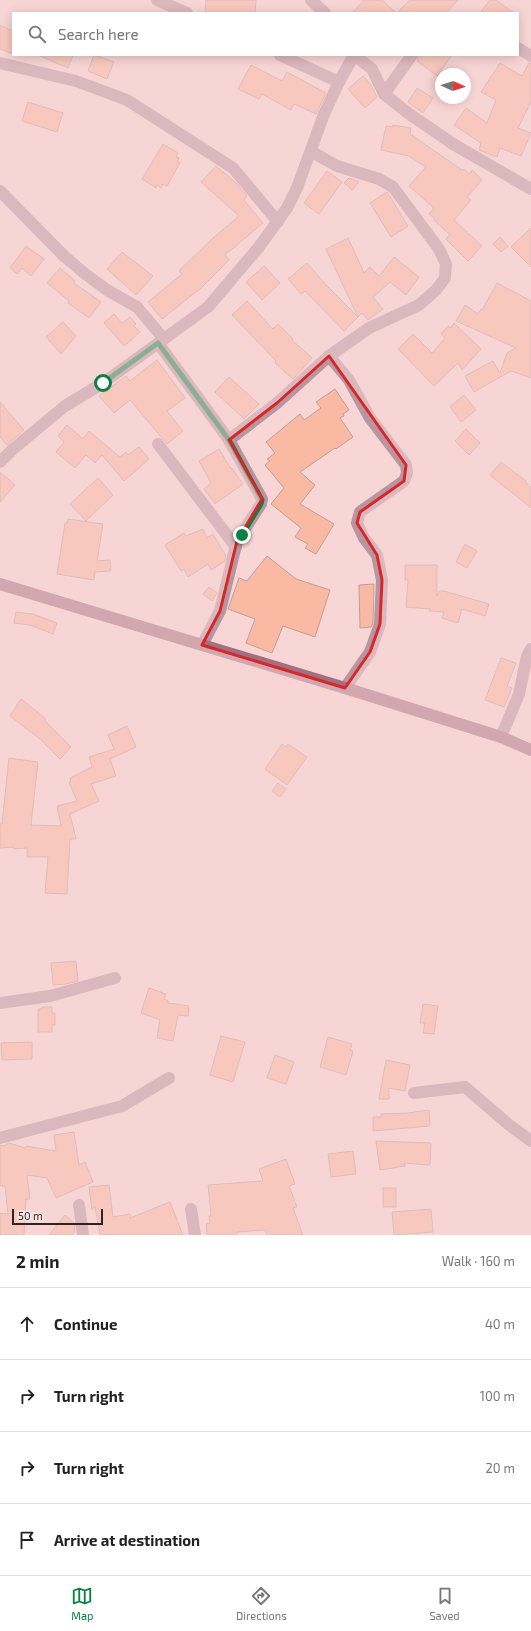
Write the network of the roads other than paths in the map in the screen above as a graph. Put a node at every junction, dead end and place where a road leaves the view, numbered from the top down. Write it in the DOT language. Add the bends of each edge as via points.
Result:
graph roads {
  1 [pos="157,0"];
  2 [pos="311,0"];
  3 [pos="185,12"];
  4 [pos="324,12"];
  5 [pos="519,49"];
  6 [pos="282,56"];
  7 [pos="353,56"];
  8 [pos="355,56"];
  9 [pos="411,56"];
  10 [pos="531,56"];
  11 [pos="0,63"];
  12 [pos="339,82"];
  13 [pos="384,94"];
  14 [pos="312,152"];
  15 [pos="531,189"];
  16 [pos="0,191"];
  17 [pos="278,222"];
  18 [pos="161,341"];
  19 [pos="329,356"];
  20 [pos="229,440"];
  21 [pos="158,444"];
  22 [pos="0,462"];
  23 [pos="236,547"];
  24 [pos="0,584"];
  25 [pos="202,645"];
  26 [pos="531,649"];
  27 [pos="345,688"];
  28 [pos="501,737"];
  29 [pos="531,750"];
  30 [pos="115,978"];
  31 [pos="0,1003"];
  32 [pos="169,1078"];
  33 [pos="414,1093"];
  34 [pos="0,1138"];
  35 [pos="531,1141"];
  36 [pos="79,1204"];
  37 [pos="192,1209"];
  38 [pos="83,1235"];
  39 [pos="195,1235"];
  1 -- 3 [label="street"];
  2 -- 4 [label="street"];
  5 -- 10 [label="street"];
  6 -- 12 [label="street"];
  7 -- 12 [label="street"];
  8 -- 13 [label="street" via="372,69"];
  9 -- 13 [label="street"];
  11 -- 17 [label="street" via="76,81 127,100 233,168"];
  12 -- 14 [label="street" via="324,114"];
  13 -- 15 [label="street" via="452,144"];
  14 -- 17 [label="street" via="297,188"];
  14 -- 19 [label="street" via="337,166 380,179 393,187 439,249 446,264 445,278 419,305 369,328"];
  16 -- 18 [label="street" via="84,274 137,307"];
  17 -- 18 [label="street" via="208,307"];
  18 -- 20 [label="street"];
  18 -- 22 [label="street" via="103,383 65,406"];
  19 -- 20 [label="street" via="277,403"];
  19 -- 27 [label="street" via="349,380 370,418 406,465 407,473 404,482 360,512 357,523 364,538 377,555 382,580 380,624 370,652"];
  20 -- 23 [label="street" via="262,500 237,541"];
  21 -- 23 [label="street"];
  23 -- 25 [label="street" via="220,611"];
  24 -- 25 [label="main road"];
  25 -- 27 [label="main road"];
  26 -- 28 [label="street" via="527,656 519,694"];
  27 -- 28 [label="main road"];
  28 -- 29 [label="main road"];
  30 -- 31 [label="street" via="50,996"];
  32 -- 34 [label="street" via="122,1106"];
  33 -- 35 [label="street" via="465,1087"];
  36 -- 38 [label="street"];
  37 -- 39 [label="street"];
}
